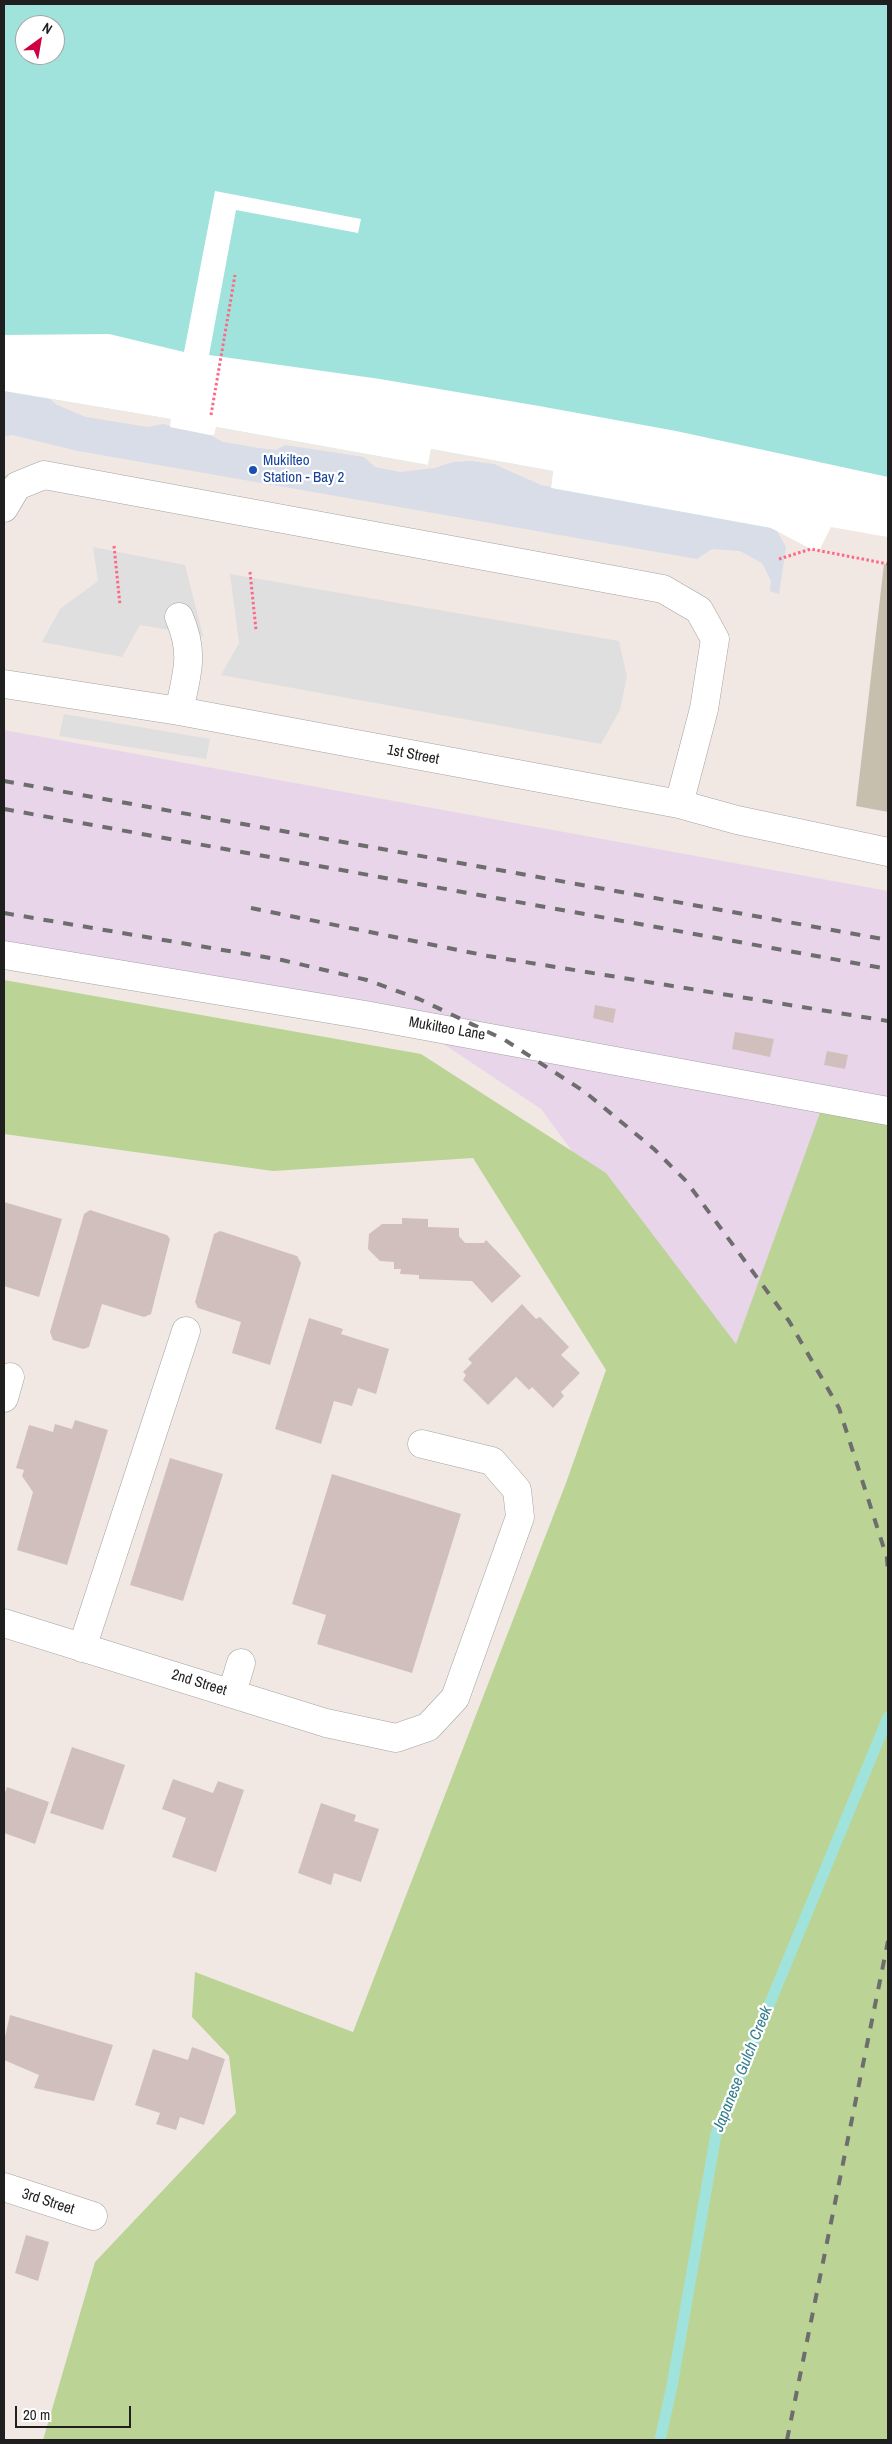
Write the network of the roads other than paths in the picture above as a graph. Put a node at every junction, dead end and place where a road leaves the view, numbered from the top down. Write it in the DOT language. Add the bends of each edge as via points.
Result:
graph roads {
  1 [pos="4,508"];
  2 [pos="179,617"];
  3 [pos="4,684"];
  4 [pos="179,711"];
  5 [pos="679,804"];
  6 [pos="888,852"];
  7 [pos="4,955"];
  8 [pos="888,1110"];
  9 [pos="186,1331"];
  10 [pos="422,1444"];
  11 [pos="4,1623"];
  12 [pos="82,1648"];
  13 [pos="241,1663"];
  14 [pos="232,1693"];
  15 [pos="4,2187"];
  16 [pos="93,2216"];
  1 -- 5 [label="street" via="17,486 44,475 663,589 699,610 714,638 704,709"];
  2 -- 4 [label="street" via="188,638 189,659"];
  3 -- 4 [label="street, 1st Street"];
  4 -- 5 [label="street, 1st Street"];
  5 -- 6 [label="street, 1st Street" via="737,820"];
  7 -- 8 [label="street, Mukilteo Lane" via="375,1016"];
  9 -- 12 [label="street"];
  10 -- 14 [label="street, 2nd Street" via="492,1461 517,1490 520,1517 455,1698 428,1727 396,1738 326,1723"];
  11 -- 12 [label="street, 2nd Street"];
  12 -- 14 [label="street, 2nd Street"];
  13 -- 14 [label="street"];
  15 -- 16 [label="street, 3rd Street"];
}
